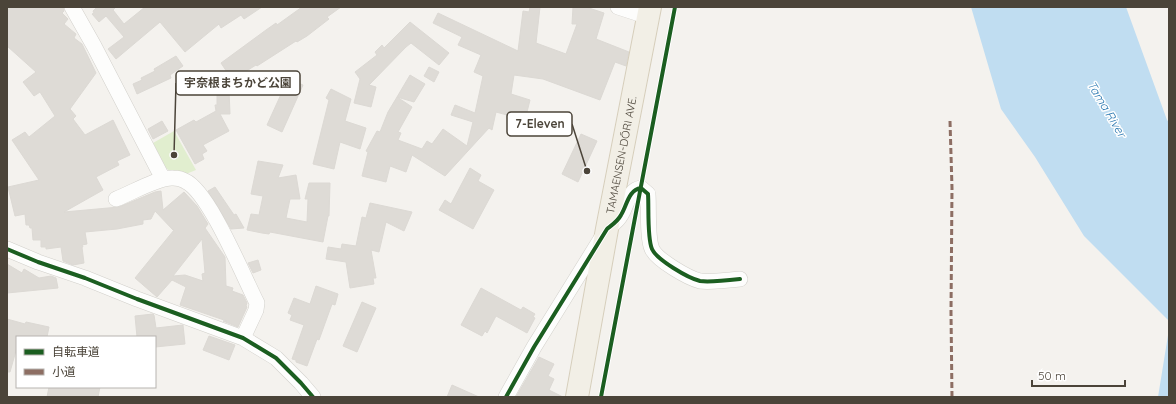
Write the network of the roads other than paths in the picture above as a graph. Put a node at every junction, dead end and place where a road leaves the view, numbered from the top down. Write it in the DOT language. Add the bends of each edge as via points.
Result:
graph roads {
  1 [pos="72,7"];
  2 [pos="618,7"];
  3 [pos="649,12"];
  4 [pos="163,179"];
  5 [pos="116,199"];
  6 [pos="607,229"];
  7 [pos="7,249"];
  8 [pos="740,279"];
  9 [pos="243,338"];
  10 [pos="314,397"];
  11 [pos="506,397"];
  12 [pos="577,397"];
  1 -- 4 [label="street"];
  2 -- 3 [label="street"];
  3 -- 6 [label="main road, TAMAENSEN-DŌRI AVE."];
  4 -- 5 [label="street"];
  4 -- 9 [label="street" via="186,181 201,194 231,247 257,303"];
  6 -- 8 [label="street" via="621,216 630,195 641,188 648,194 649,233 652,248 659,258 700,281"];
  6 -- 11 [label="street"];
  6 -- 12 [label="main road, TAMAENSEN-DŌRI AVE."];
  7 -- 9 [label="street"];
  9 -- 10 [label="street" via="276,358"];
}
